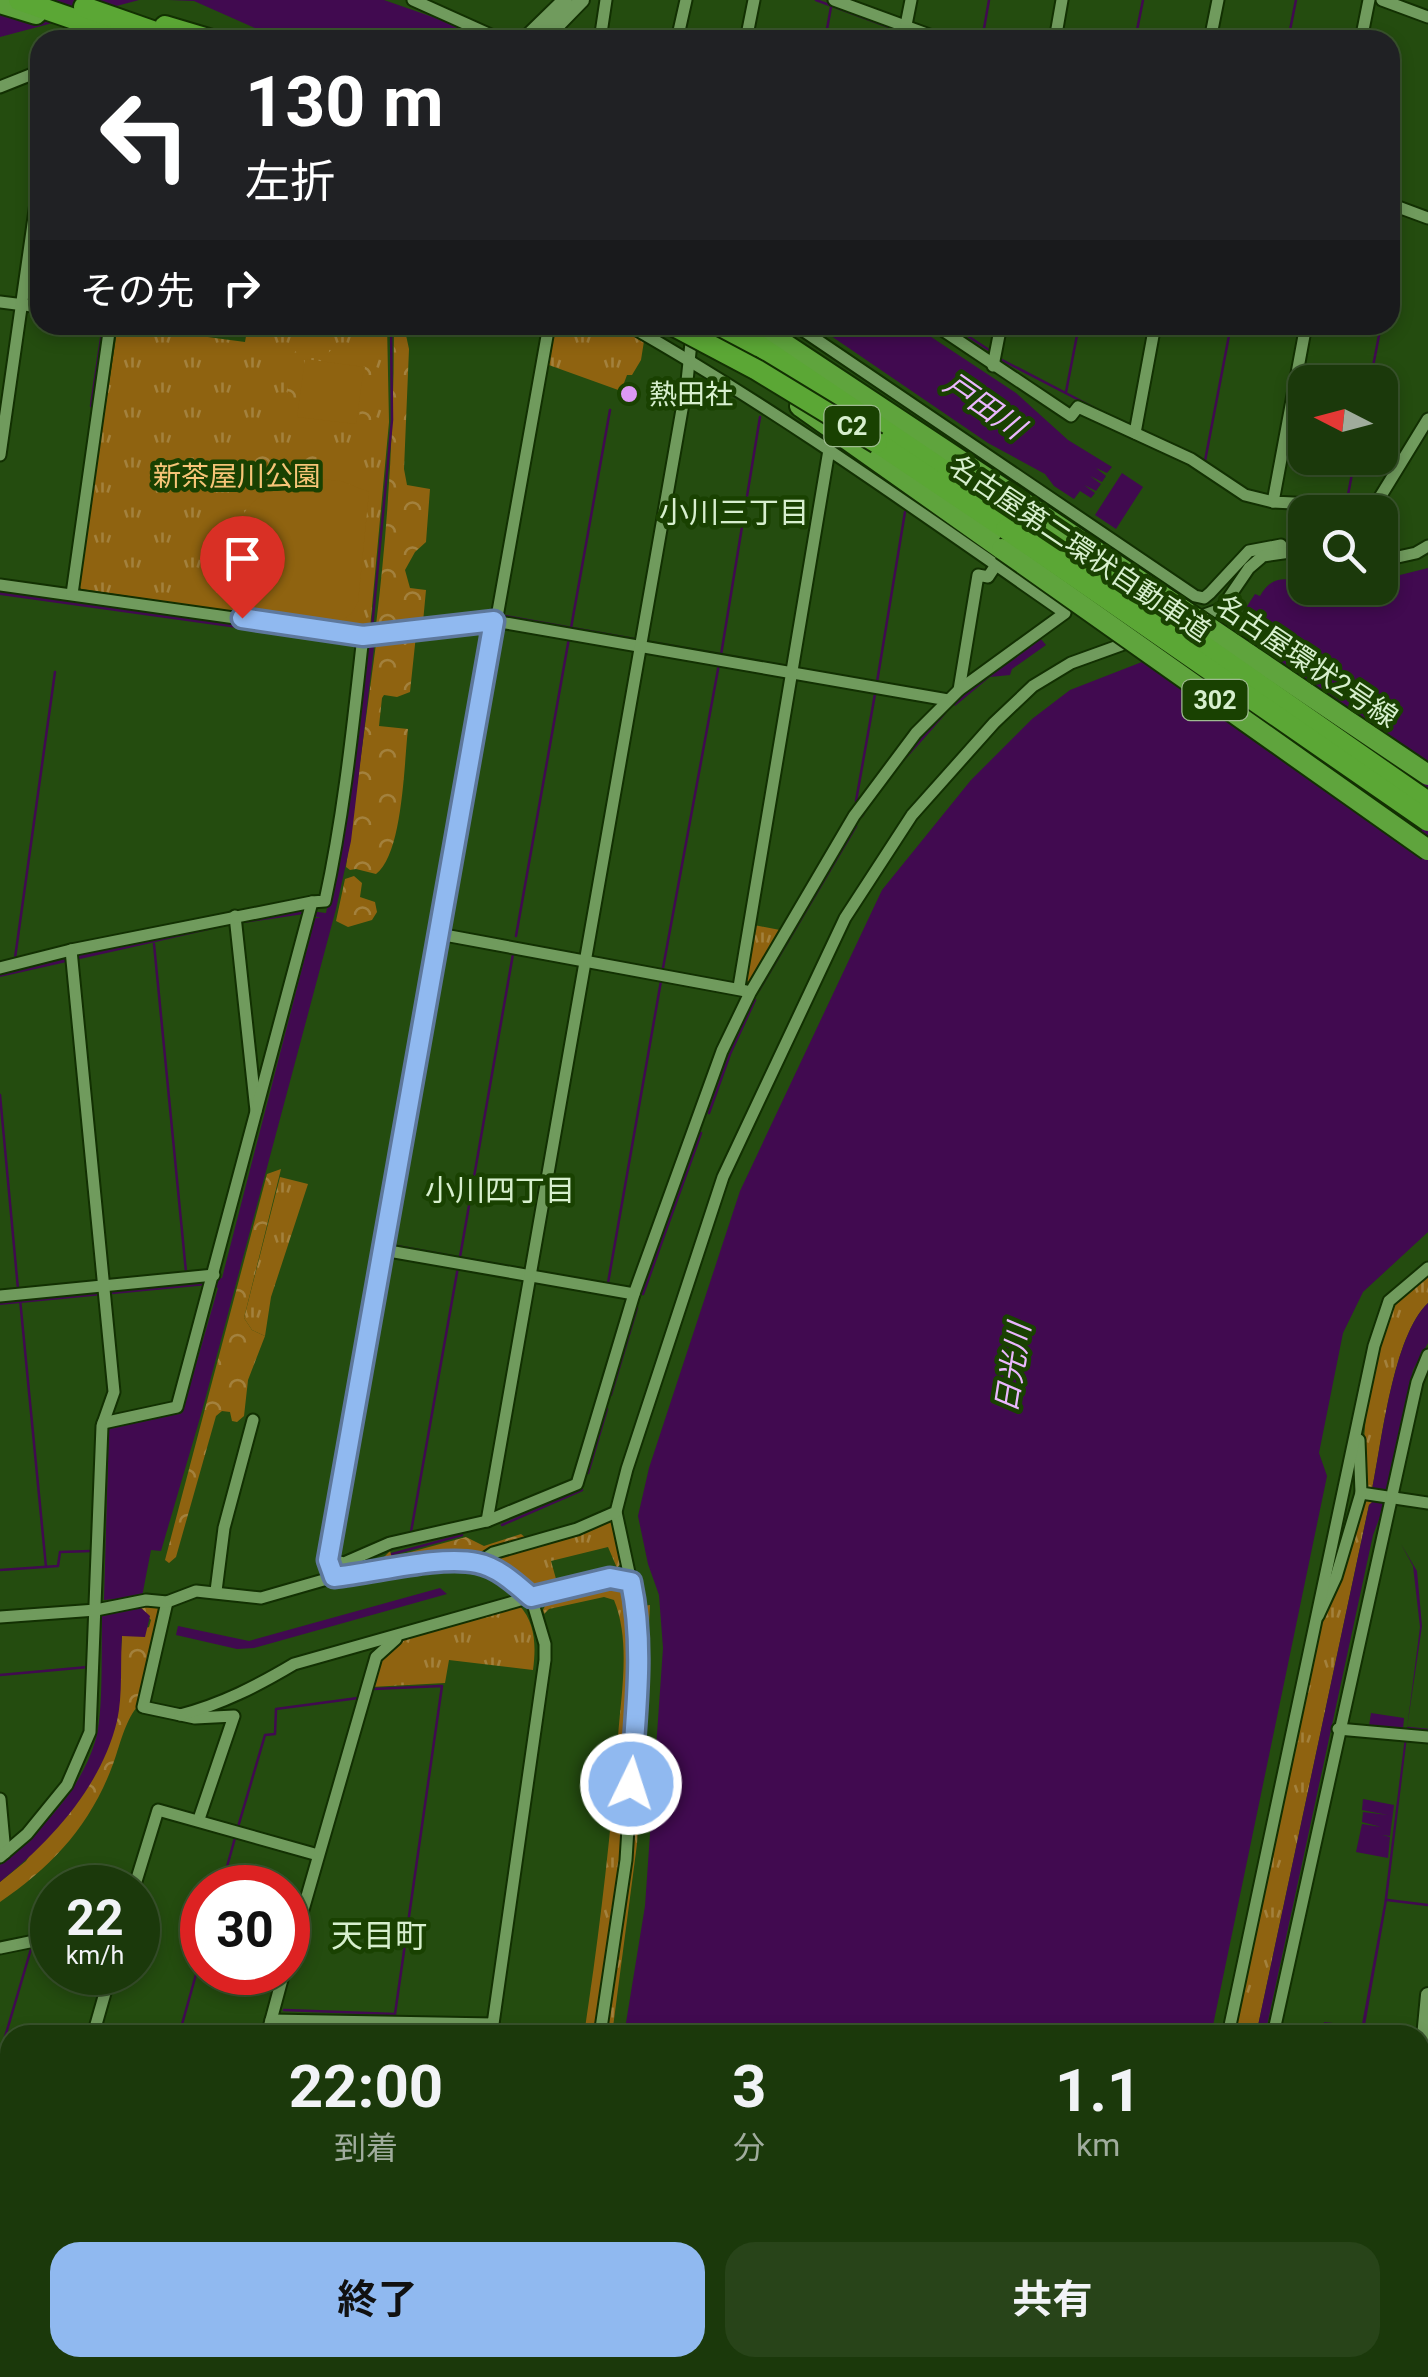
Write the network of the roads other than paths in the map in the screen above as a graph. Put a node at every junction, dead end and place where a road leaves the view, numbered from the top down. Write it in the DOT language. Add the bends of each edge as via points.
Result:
graph roads {
  1 [pos="19,0"];
  2 [pos="63,0"];
  3 [pos="87,0"];
  4 [pos="413,0"];
  5 [pos="565,0"];
  6 [pos="582,0"];
  7 [pos="606,0"];
  8 [pos="686,0"];
  9 [pos="754,0"];
  10 [pos="834,0"];
  11 [pos="911,0"];
  12 [pos="1062,0"];
  13 [pos="1218,0"];
  14 [pos="1369,0"];
  15 [pos="1382,0"];
  16 [pos="0,3"];
  17 [pos="1428,17"];
  18 [pos="906,26"];
  19 [pos="87,30"];
  20 [pos="107,30"];
  21 [pos="160,30"];
  22 [pos="165,30"];
  23 [pos="480,30"];
  24 [pos="534,30"];
  25 [pos="552,30"];
  26 [pos="602,30"];
  27 [pos="680,30"];
  28 [pos="748,30"];
  29 [pos="905,30"];
  30 [pos="917,30"];
  31 [pos="1056,30"];
  32 [pos="1212,30"];
  33 [pos="1363,30"];
  34 [pos="30,75"];
  35 [pos="0,87"];
  36 [pos="1400,208"];
  37 [pos="1428,218"];
  38 [pos="30,247"];
  39 [pos="0,302"];
  40 [pos="22,305"];
  41 [pos="30,306"];
  42 [pos="109,335"];
  43 [pos="547,335"];
  44 [pos="645,335"];
  45 [pos="689,335"];
  46 [pos="700,335"];
  47 [pos="702,335"];
  48 [pos="743,335"];
  49 [pos="766,335"];
  50 [pos="770,335"];
  51 [pos="809,335"];
  52 [pos="949,335"];
  53 [pos="998,335"];
  54 [pos="1154,335"];
  55 [pos="1304,335"];
  56 [pos="690,361"];
  57 [pos="993,366"];
  58 [pos="833,396"];
  59 [pos="1428,419"];
  60 [pos="1135,433"];
  61 [pos="829,450"];
  62 [pos="0,455"];
  63 [pos="1273,502"];
  64 [pos="1428,546"];
  65 [pos="1288,547"];
  66 [pos="1288,552"];
  67 [pos="999,557"];
  68 [pos="1398,557"];
  69 [pos="0,585"];
  70 [pos="72,594"];
  71 [pos="494,621"];
  72 [pos="366,639"];
  73 [pos="642,646"];
  74 [pos="794,673"];
  75 [pos="959,690"];
  76 [pos="948,700"];
  77 [pos="1428,775"];
  78 [pos="1428,802"];
  79 [pos="1428,821"];
  80 [pos="1428,850"];
  81 [pos="310,908"];
  82 [pos="236,921"];
  83 [pos="439,934"];
  84 [pos="71,956"];
  85 [pos="586,960"];
  86 [pos="0,968"];
  87 [pos="744,990"];
  88 [pos="257,1114"];
  89 [pos="383,1250"];
  90 [pos="1428,1268"];
  91 [pos="530,1275"];
  92 [pos="212,1282"];
  93 [pos="104,1292"];
  94 [pos="634,1294"];
  95 [pos="0,1296"];
  96 [pos="1428,1355"];
  97 [pos="252,1420"];
  98 [pos="1358,1421"];
  99 [pos="104,1423"];
  100 [pos="1365,1494"];
  101 [pos="1390,1498"];
  102 [pos="1428,1503"];
  103 [pos="616,1512"];
  104 [pos="488,1521"];
  105 [pos="328,1560"];
  106 [pos="478,1563"];
  107 [pos="334,1577"];
  108 [pos="631,1582"];
  109 [pos="216,1591"];
  110 [pos="531,1597"];
  111 [pos="167,1602"];
  112 [pos="96,1610"];
  113 [pos="0,1617"];
  114 [pos="1314,1621"];
  115 [pos="399,1636"];
  116 [pos="180,1715"];
  117 [pos="1338,1729"];
  118 [pos="1428,1737"];
  119 [pos="0,1799"];
  120 [pos="198,1820"];
  121 [pos="3,1855"];
  122 [pos="318,1855"];
  123 [pos="141,1865"];
  124 [pos="310,1884"];
  125 [pos="30,1943"];
  126 [pos="0,1948"];
  127 [pos="103,1995"];
  128 [pos="278,1995"];
  129 [pos="1428,1995"];
  130 [pos="271,2020"];
  131 [pos="95,2025"];
  132 [pos="270,2025"];
  133 [pos="601,2025"];
  134 [pos="1230,2025"];
  135 [pos="1275,2025"];
  136 [pos="1425,2025"];
  1 -- 20 [label="highway"];
  2 -- 21 [label="highway"];
  3 -- 22 [label="highway"];
  4 -- 23 [label="street"];
  5 -- 24 [label="street"];
  6 -- 25 [label="street"];
  7 -- 26 [label="street"];
  8 -- 27 [label="street"];
  9 -- 28 [label="street"];
  10 -- 18 [label="street"];
  11 -- 18 [label="street"];
  12 -- 31 [label="street"];
  13 -- 32 [label="street"];
  14 -- 33 [label="street"];
  15 -- 17 [label="street"];
  16 -- 19 [label="highway"];
  18 -- 29 [label="street"];
  18 -- 30 [label="street"];
  34 -- 35 [label="street"];
  36 -- 37 [label="street"];
  38 -- 40 [label="street"];
  39 -- 40 [label="street"];
  40 -- 41 [label="street"];
  40 -- 62 [label="street"];
  42 -- 70 [label="street"];
  43 -- 71 [label="street"];
  44 -- 56 [label="street"];
  45 -- 56 [label="street"];
  46 -- 67 [label="highway, 302"];
  47 -- 79 [label="highway, 名古屋第二環状自動車道 / C2, bridge" via="877,443"];
  48 -- 58 [label="highway, 名古屋第二環状自動車道 / C2"];
  49 -- 58 [label="highway"];
  50 -- 77 [label="highway, 名古屋環状2号線 / 302, bridge"];
  51 -- 65 [label="street" via="1195,596 1204,598 1238,560 1260,547"];
  52 -- 57 [label="street"];
  53 -- 57 [label="street"];
  54 -- 60 [label="street"];
  55 -- 63 [label="street"];
  56 -- 61 [label="street"];
  56 -- 73 [label="street"];
  57 -- 60 [label="street" via="1071,416 1078,407"];
  58 -- 78 [label="highway, 名古屋第二環状自動車道 / C2, bridge"];
  59 -- 63 [label="street" via="1374,507"];
  60 -- 63 [label="street"];
  61 -- 67 [label="street"];
  61 -- 74 [label="street"];
  64 -- 68 [label="street"];
  66 -- 103 [label="street" via="1263,556 1221,609 1070,663 1033,686 956,764 884,856 845,918 724,1176"];
  67 -- 75 [label="street" via="988,576 978,575"];
  67 -- 75 [label="street" via="1066,613"];
  67 -- 80 [label="highway, 302, bridge"];
  69 -- 70 [label="street"];
  70 -- 72 [label="street"];
  71 -- 72 [label="street"];
  71 -- 73 [label="street"];
  71 -- 83 [label="street"];
  72 -- 81 [label="street" via="334,862 324,902"];
  73 -- 74 [label="street"];
  73 -- 85 [label="street"];
  74 -- 76 [label="street"];
  74 -- 87 [label="street"];
  75 -- 76 [label="street"];
  76 -- 87 [label="street" via="872,788"];
  81 -- 82 [label="street"];
  81 -- 88 [label="street"];
  82 -- 84 [label="street"];
  82 -- 88 [label="street"];
  83 -- 85 [label="street"];
  83 -- 89 [label="street"];
  84 -- 86 [label="street"];
  84 -- 93 [label="street"];
  85 -- 87 [label="street"];
  85 -- 91 [label="street"];
  87 -- 94 [label="street"];
  88 -- 92 [label="street"];
  89 -- 91 [label="street"];
  89 -- 105 [label="street"];
  90 -- 98 [label="street" via="1389,1301"];
  91 -- 94 [label="street"];
  91 -- 104 [label="street"];
  92 -- 93 [label="street"];
  92 -- 99 [label="street" via="177,1408"];
  93 -- 95 [label="street"];
  93 -- 99 [label="street" via="114,1392"];
  94 -- 104 [label="street" via="577,1484"];
  96 -- 101 [label="street"];
  97 -- 109 [label="street" via="224,1528"];
  98 -- 100 [label="street"];
  98 -- 114 [label="street"];
  99 -- 112 [label="street"];
  100 -- 101 [label="street"];
  100 -- 114 [label="street"];
  101 -- 102 [label="street"];
  101 -- 117 [label="street"];
  103 -- 106 [label="street"];
  103 -- 108 [label="street"];
  104 -- 105 [label="street" via="390,1543 344,1562"];
  105 -- 107 [label="street"];
  106 -- 107 [label="street"];
  106 -- 110 [label="street"];
  107 -- 109 [label="street" via="261,1598"];
  108 -- 110 [label="street" via="610,1578"];
  108 -- 133 [label="street" via="638,1670 626,1860"];
  109 -- 111 [label="street"];
  110 -- 115 [label="street"];
  110 -- 130 [label="street" via="545,1660 492,2024"];
  111 -- 112 [label="street"];
  111 -- 116 [label="street" via="143,1707"];
  112 -- 113 [label="street"];
  112 -- 121 [label="street" via="86,1748 46,1813"];
  114 -- 134 [label="street"];
  115 -- 116 [label="street" via="294,1664 262,1685"];
  115 -- 122 [label="street" via="376,1657"];
  116 -- 120 [label="street" via="234,1716"];
  117 -- 118 [label="street"];
  117 -- 135 [label="street"];
  119 -- 121 [label="street"];
  120 -- 122 [label="street"];
  120 -- 123 [label="street" via="158,1810"];
  122 -- 124 [label="street"];
  125 -- 126 [label="street"];
  127 -- 131 [label="street"];
  128 -- 130 [label="street"];
  129 -- 136 [label="street"];
  130 -- 132 [label="street"];
}
